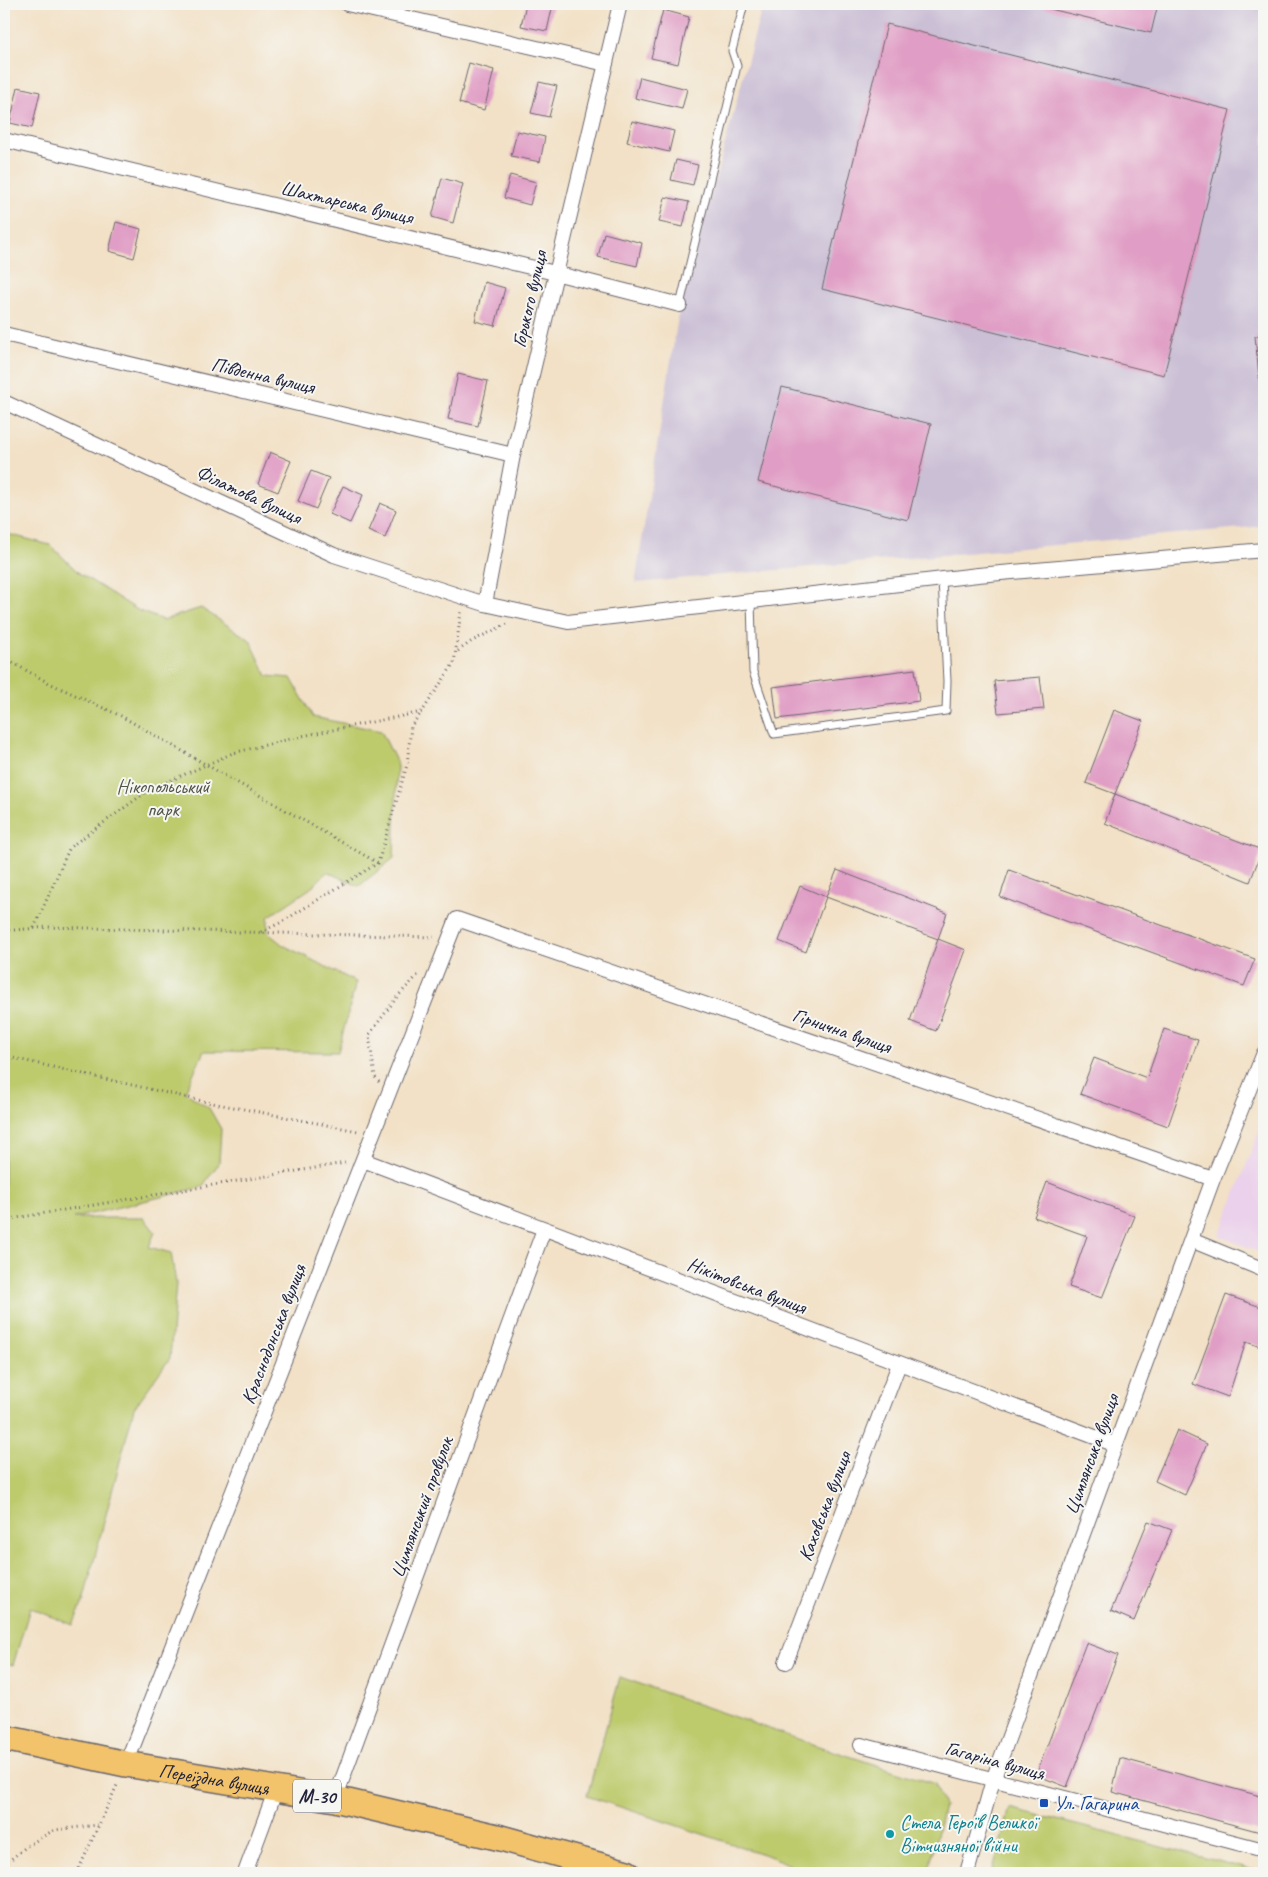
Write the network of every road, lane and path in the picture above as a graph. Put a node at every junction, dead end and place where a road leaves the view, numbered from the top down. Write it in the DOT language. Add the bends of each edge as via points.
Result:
graph roads {
  1 [pos="347,4"];
  2 [pos="620,4"];
  3 [pos="744,4"];
  4 [pos="606,64"];
  5 [pos="4,140"];
  6 [pos="555,273"];
  7 [pos="680,305"];
  8 [pos="4,334"];
  9 [pos="4,402"];
  10 [pos="514,455"];
  11 [pos="1264,550"];
  12 [pos="942,579"];
  13 [pos="462,597"];
  14 [pos="751,601"];
  15 [pos="485,604"];
  16 [pos="525,613"];
  17 [pos="457,652"];
  18 [pos="4,658"];
  19 [pos="422,712"];
  20 [pos="378,863"];
  21 [pos="457,919"];
  22 [pos="34,928"];
  23 [pos="4,931"];
  24 [pos="261,932"];
  25 [pos="448,943"];
  26 [pos="1264,1053"];
  27 [pos="4,1056"];
  28 [pos="389,1094"];
  29 [pos="373,1134"];
  30 [pos="363,1160"];
  31 [pos="1213,1179"];
  32 [pos="4,1220"];
  33 [pos="544,1228"];
  34 [pos="1191,1240"];
  35 [pos="1264,1270"];
  36 [pos="899,1364"];
  37 [pos="1116,1445"];
  38 [pos="786,1662"];
  39 [pos="4,1738"];
  40 [pos="862,1745"];
  41 [pos="126,1764"];
  42 [pos="993,1780"];
  43 [pos="276,1789"];
  44 [pos="335,1799"];
  45 [pos="99,1825"];
  46 [pos="1264,1850"];
  47 [pos="4,1865"];
  48 [pos="77,1873"];
  49 [pos="245,1873"];
  50 [pos="627,1873"];
  51 [pos="967,1873"];
  1 -- 4 [label="street"];
  2 -- 4 [label="street, Горького вулиця"];
  3 -- 7 [label="lane" via="732,51 737,66"];
  4 -- 6 [label="street, Горького вулиця"];
  5 -- 6 [label="street, Шахтарська вулиця"];
  6 -- 7 [label="street, Шахтарська вулиця"];
  6 -- 10 [label="street, Горького вулиця"];
  8 -- 10 [label="street, Південна вулиця"];
  9 -- 13 [label="street, Філатова вулиця" via="334,555"];
  10 -- 15 [label="street, Горького вулиця"];
  11 -- 12 [label="street, Філатова вулиця"];
  12 -- 14 [label="street, Філатова вулиця"];
  12 -- 14 [label="lane" via="946,711 774,734 753,672"];
  13 -- 15 [label="street, Філатова вулиця"];
  13 -- 17 [label="path"];
  14 -- 16 [label="street, Філатова вулиця" via="568,622"];
  15 -- 16 [label="street, Філатова вулиця"];
  16 -- 17 [label="path"];
  17 -- 19 [label="path" via="454,663"];
  18 -- 20 [label="path" via="121,716"];
  19 -- 20 [label="path" via="411,726 407,765"];
  19 -- 22 [label="path" via="233,753 149,790 70,847"];
  20 -- 24 [label="path"];
  21 -- 25 [label="street, Краснодонська вулиця"];
  21 -- 31 [label="street, Гірнична вулиця"];
  22 -- 23 [label="path"];
  22 -- 24 [label="path"];
  24 -- 25 [label="path"];
  25 -- 28 [label="street, Краснодонська вулиця"];
  25 -- 28 [label="path" via="396,997 369,1035 375,1077"];
  26 -- 31 [label="street, Цимлянська вулиця"];
  27 -- 29 [label="path" via="207,1102"];
  28 -- 29 [label="street, Краснодонська вулиця"];
  29 -- 30 [label="street, Краснодонська вулиця"];
  30 -- 32 [label="path"];
  30 -- 33 [label="street, Нікітовська вулиця"];
  30 -- 41 [label="street, Краснодонська вулиця"];
  31 -- 34 [label="street, Цимлянська вулиця"];
  33 -- 36 [label="street, Нікітовська вулиця"];
  33 -- 44 [label="street, Цимлянський провулок"];
  34 -- 35 [label="street"];
  34 -- 37 [label="street, Цимлянська вулиця"];
  36 -- 37 [label="street, Нікітовська вулиця"];
  36 -- 38 [label="street, Каховська вулиця"];
  37 -- 42 [label="street, Цимлянська вулиця"];
  39 -- 41 [label="highway, Переїздна вулиця / М-30"];
  40 -- 42 [label="street, Гагаріна вулиця"];
  41 -- 43 [label="highway, Переїздна вулиця / М-30"];
  41 -- 45 [label="path"];
  42 -- 46 [label="street, Гагаріна вулиця"];
  42 -- 51 [label="street, Цимлянська вулиця"];
  43 -- 44 [label="highway, Переїздна вулиця / М-30"];
  43 -- 49 [label="street"];
  44 -- 50 [label="highway, Переїздна вулиця / М-30" via="501,1838"];
  45 -- 47 [label="path" via="54,1830"];
  45 -- 48 [label="path"];
}
